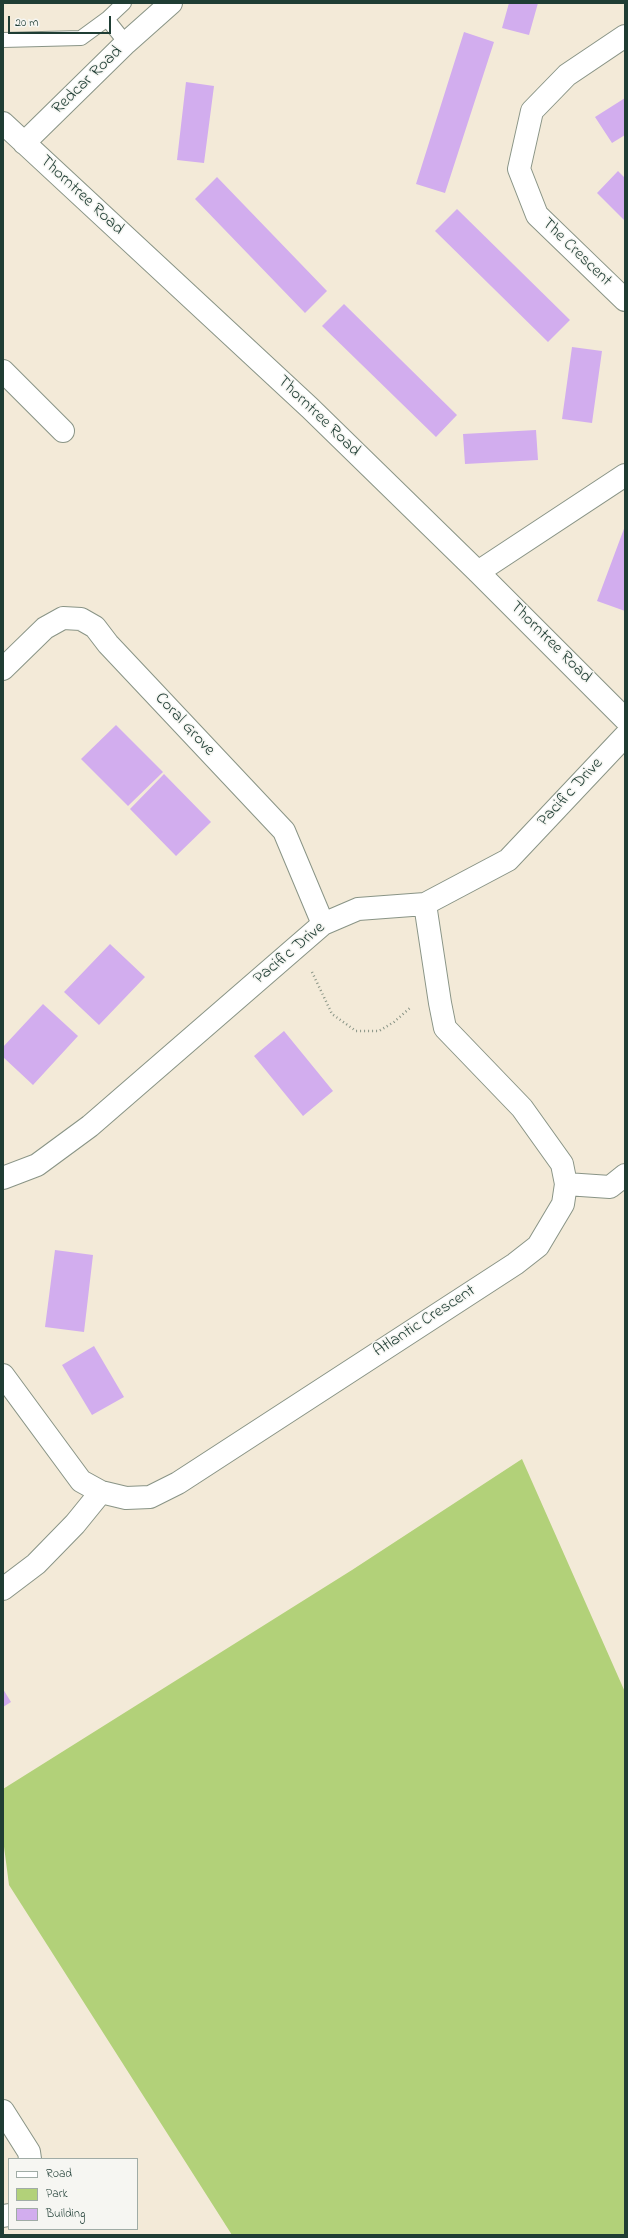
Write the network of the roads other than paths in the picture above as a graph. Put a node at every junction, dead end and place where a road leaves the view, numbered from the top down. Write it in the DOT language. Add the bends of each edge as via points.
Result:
graph roads {
  1 [pos="124,3"];
  2 [pos="171,3"];
  3 [pos="106,19"];
  4 [pos="625,36"];
  5 [pos="3,40"];
  6 [pos="126,44"];
  7 [pos="3,123"];
  8 [pos="24,143"];
  9 [pos="625,300"];
  10 [pos="3,372"];
  11 [pos="63,431"];
  12 [pos="625,476"];
  13 [pos="478,572"];
  14 [pos="3,669"];
  15 [pos="625,719"];
  16 [pos="625,736"];
  17 [pos="426,904"];
  18 [pos="323,924"];
  19 [pos="625,1175"];
  20 [pos="3,1178"];
  21 [pos="566,1184"];
  22 [pos="3,1375"];
  23 [pos="101,1492"];
  24 [pos="3,1589"];
  25 [pos="3,2111"];
  26 [pos="30,2158"];
  1 -- 3 [label="lane"];
  2 -- 6 [label="street, Redcar Road"];
  3 -- 5 [label="lane" via="81,38"];
  3 -- 6 [label="lane"];
  4 -- 9 [label="street, The Crescent" via="567,75 532,112 519,169 537,215"];
  6 -- 8 [label="street, Redcar Road"];
  7 -- 8 [label="street, Thorntree Road"];
  8 -- 13 [label="street, Thorntree Road" via="310,408"];
  10 -- 11 [label="street"];
  12 -- 13 [label="street"];
  13 -- 15 [label="street, Thorntree Road"];
  14 -- 18 [label="street, Coral Grove" via="45,628 63,618 81,619 95,627 108,644 284,831"];
  16 -- 17 [label="street, Pacific Drive" via="508,860"];
  17 -- 18 [label="street, Pacific Drive" via="358,909"];
  17 -- 21 [label="street, Atlantic Crescent" via="445,1028 522,1108 562,1164"];
  18 -- 20 [label="street, Pacific Drive" via="90,1126 38,1165"];
  19 -- 21 [label="street" via="610,1187"];
  21 -- 23 [label="street, Atlantic Crescent" via="563,1204 538,1246 515,1264 178,1483 150,1497 126,1498"];
  22 -- 23 [label="street, Atlantic Crescent" via="81,1481"];
  23 -- 24 [label="street" via="75,1524 36,1564"];
  25 -- 26 [label="street" via="29,2152"];
}
